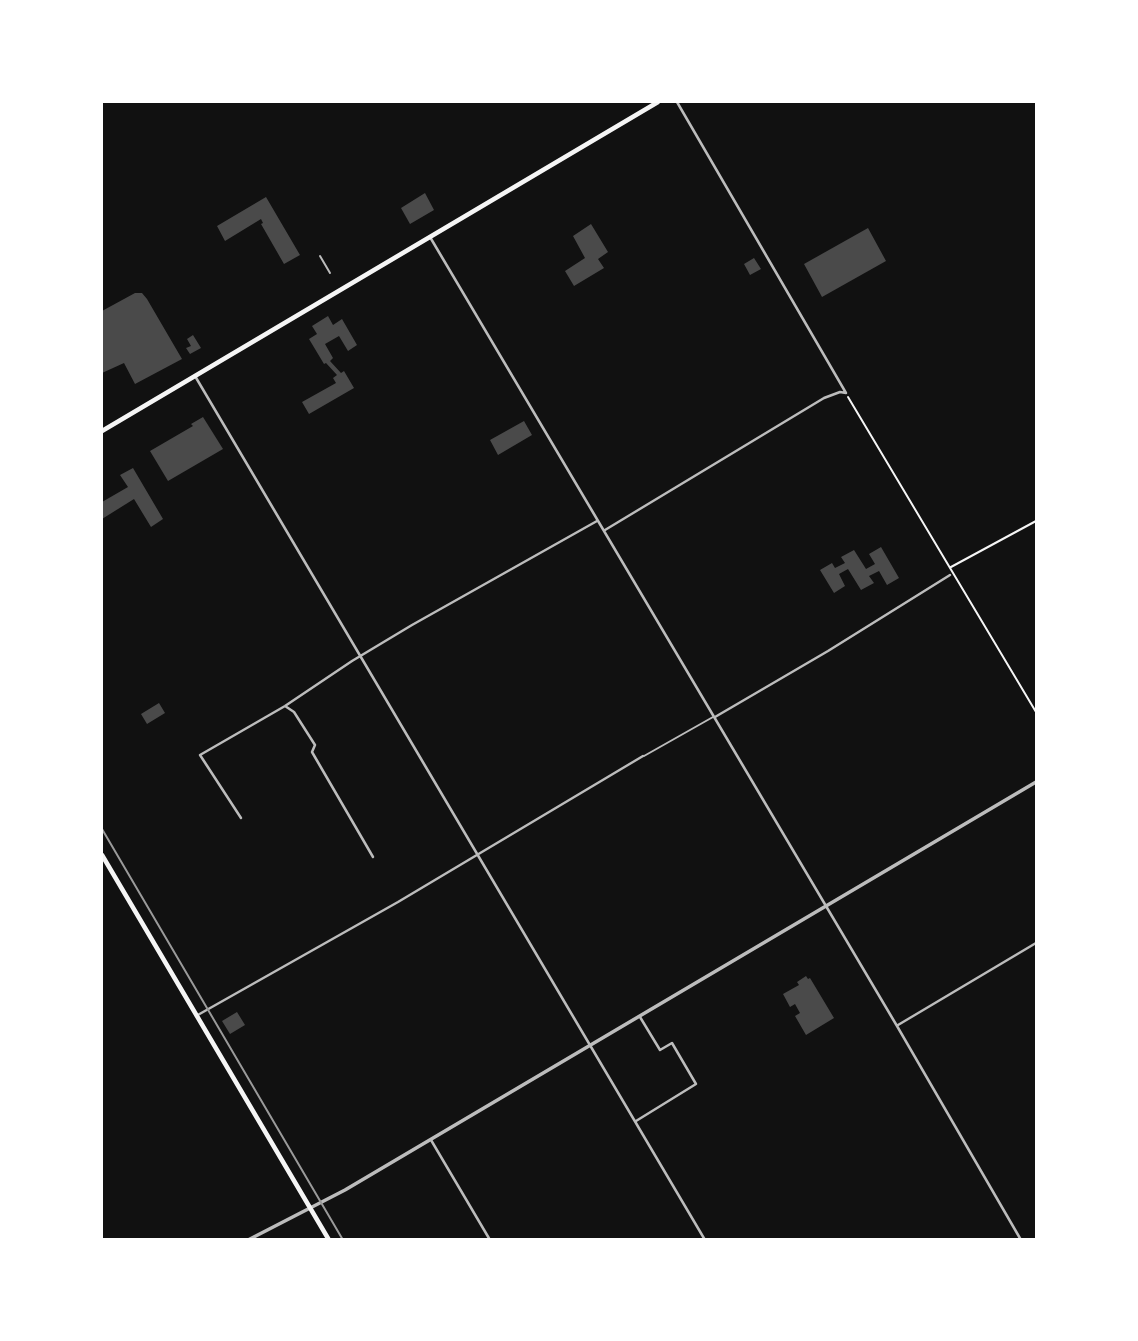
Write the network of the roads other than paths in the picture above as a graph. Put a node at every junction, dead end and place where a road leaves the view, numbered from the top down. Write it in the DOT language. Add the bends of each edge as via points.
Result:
graph roads {
  1 [pos="656,102"];
  2 [pos="677,102"];
  3 [pos="430,237"];
  4 [pos="320,256"];
  5 [pos="330,273"];
  6 [pos="195,376"];
  7 [pos="102,431"];
  8 [pos="598,521"];
  9 [pos="604,531"];
  10 [pos="950,575"];
  11 [pos="361,656"];
  12 [pos="285,706"];
  13 [pos="715,717"];
  14 [pos="643,756"];
  15 [pos="1037,782"];
  16 [pos="241,818"];
  17 [pos="478,854"];
  18 [pos="102,855"];
  19 [pos="373,856"];
  20 [pos="825,906"];
  21 [pos="1037,943"];
  22 [pos="639,1015"];
  23 [pos="196,1016"];
  24 [pos="897,1026"];
  25 [pos="590,1044"];
  26 [pos="636,1121"];
  27 [pos="430,1139"];
  28 [pos="310,1208"];
  29 [pos="248,1240"];
  30 [pos="329,1240"];
  31 [pos="490,1240"];
  32 [pos="705,1240"];
  33 [pos="1021,1240"];
  1 -- 3 [label="main road"];
  2 -- 9 [label="street" via="846,393 824,398"];
  3 -- 6 [label="main road"];
  3 -- 8 [label="street"];
  4 -- 5 [label="street"];
  6 -- 7 [label="main road"];
  6 -- 11 [label="street"];
  8 -- 9 [label="street"];
  8 -- 11 [label="street"];
  9 -- 13 [label="street"];
  10 -- 13 [label="street"];
  11 -- 12 [label="street"];
  11 -- 17 [label="street"];
  12 -- 16 [label="street" via="200,755"];
  12 -- 19 [label="street" via="315,745 312,752"];
  13 -- 14 [label="street"];
  13 -- 20 [label="street"];
  14 -- 17 [label="street"];
  15 -- 20 [label="street"];
  17 -- 23 [label="street"];
  17 -- 25 [label="street"];
  18 -- 23 [label="main road"];
  20 -- 22 [label="street"];
  20 -- 24 [label="street"];
  21 -- 24 [label="street"];
  22 -- 25 [label="street"];
  22 -- 26 [label="street" via="660,1050 672,1043 696,1084"];
  23 -- 28 [label="main road"];
  24 -- 33 [label="street"];
  25 -- 26 [label="street"];
  25 -- 27 [label="street"];
  26 -- 32 [label="street"];
  27 -- 28 [label="street"];
  27 -- 31 [label="street"];
  28 -- 29 [label="street"];
  28 -- 30 [label="main road"];
}
